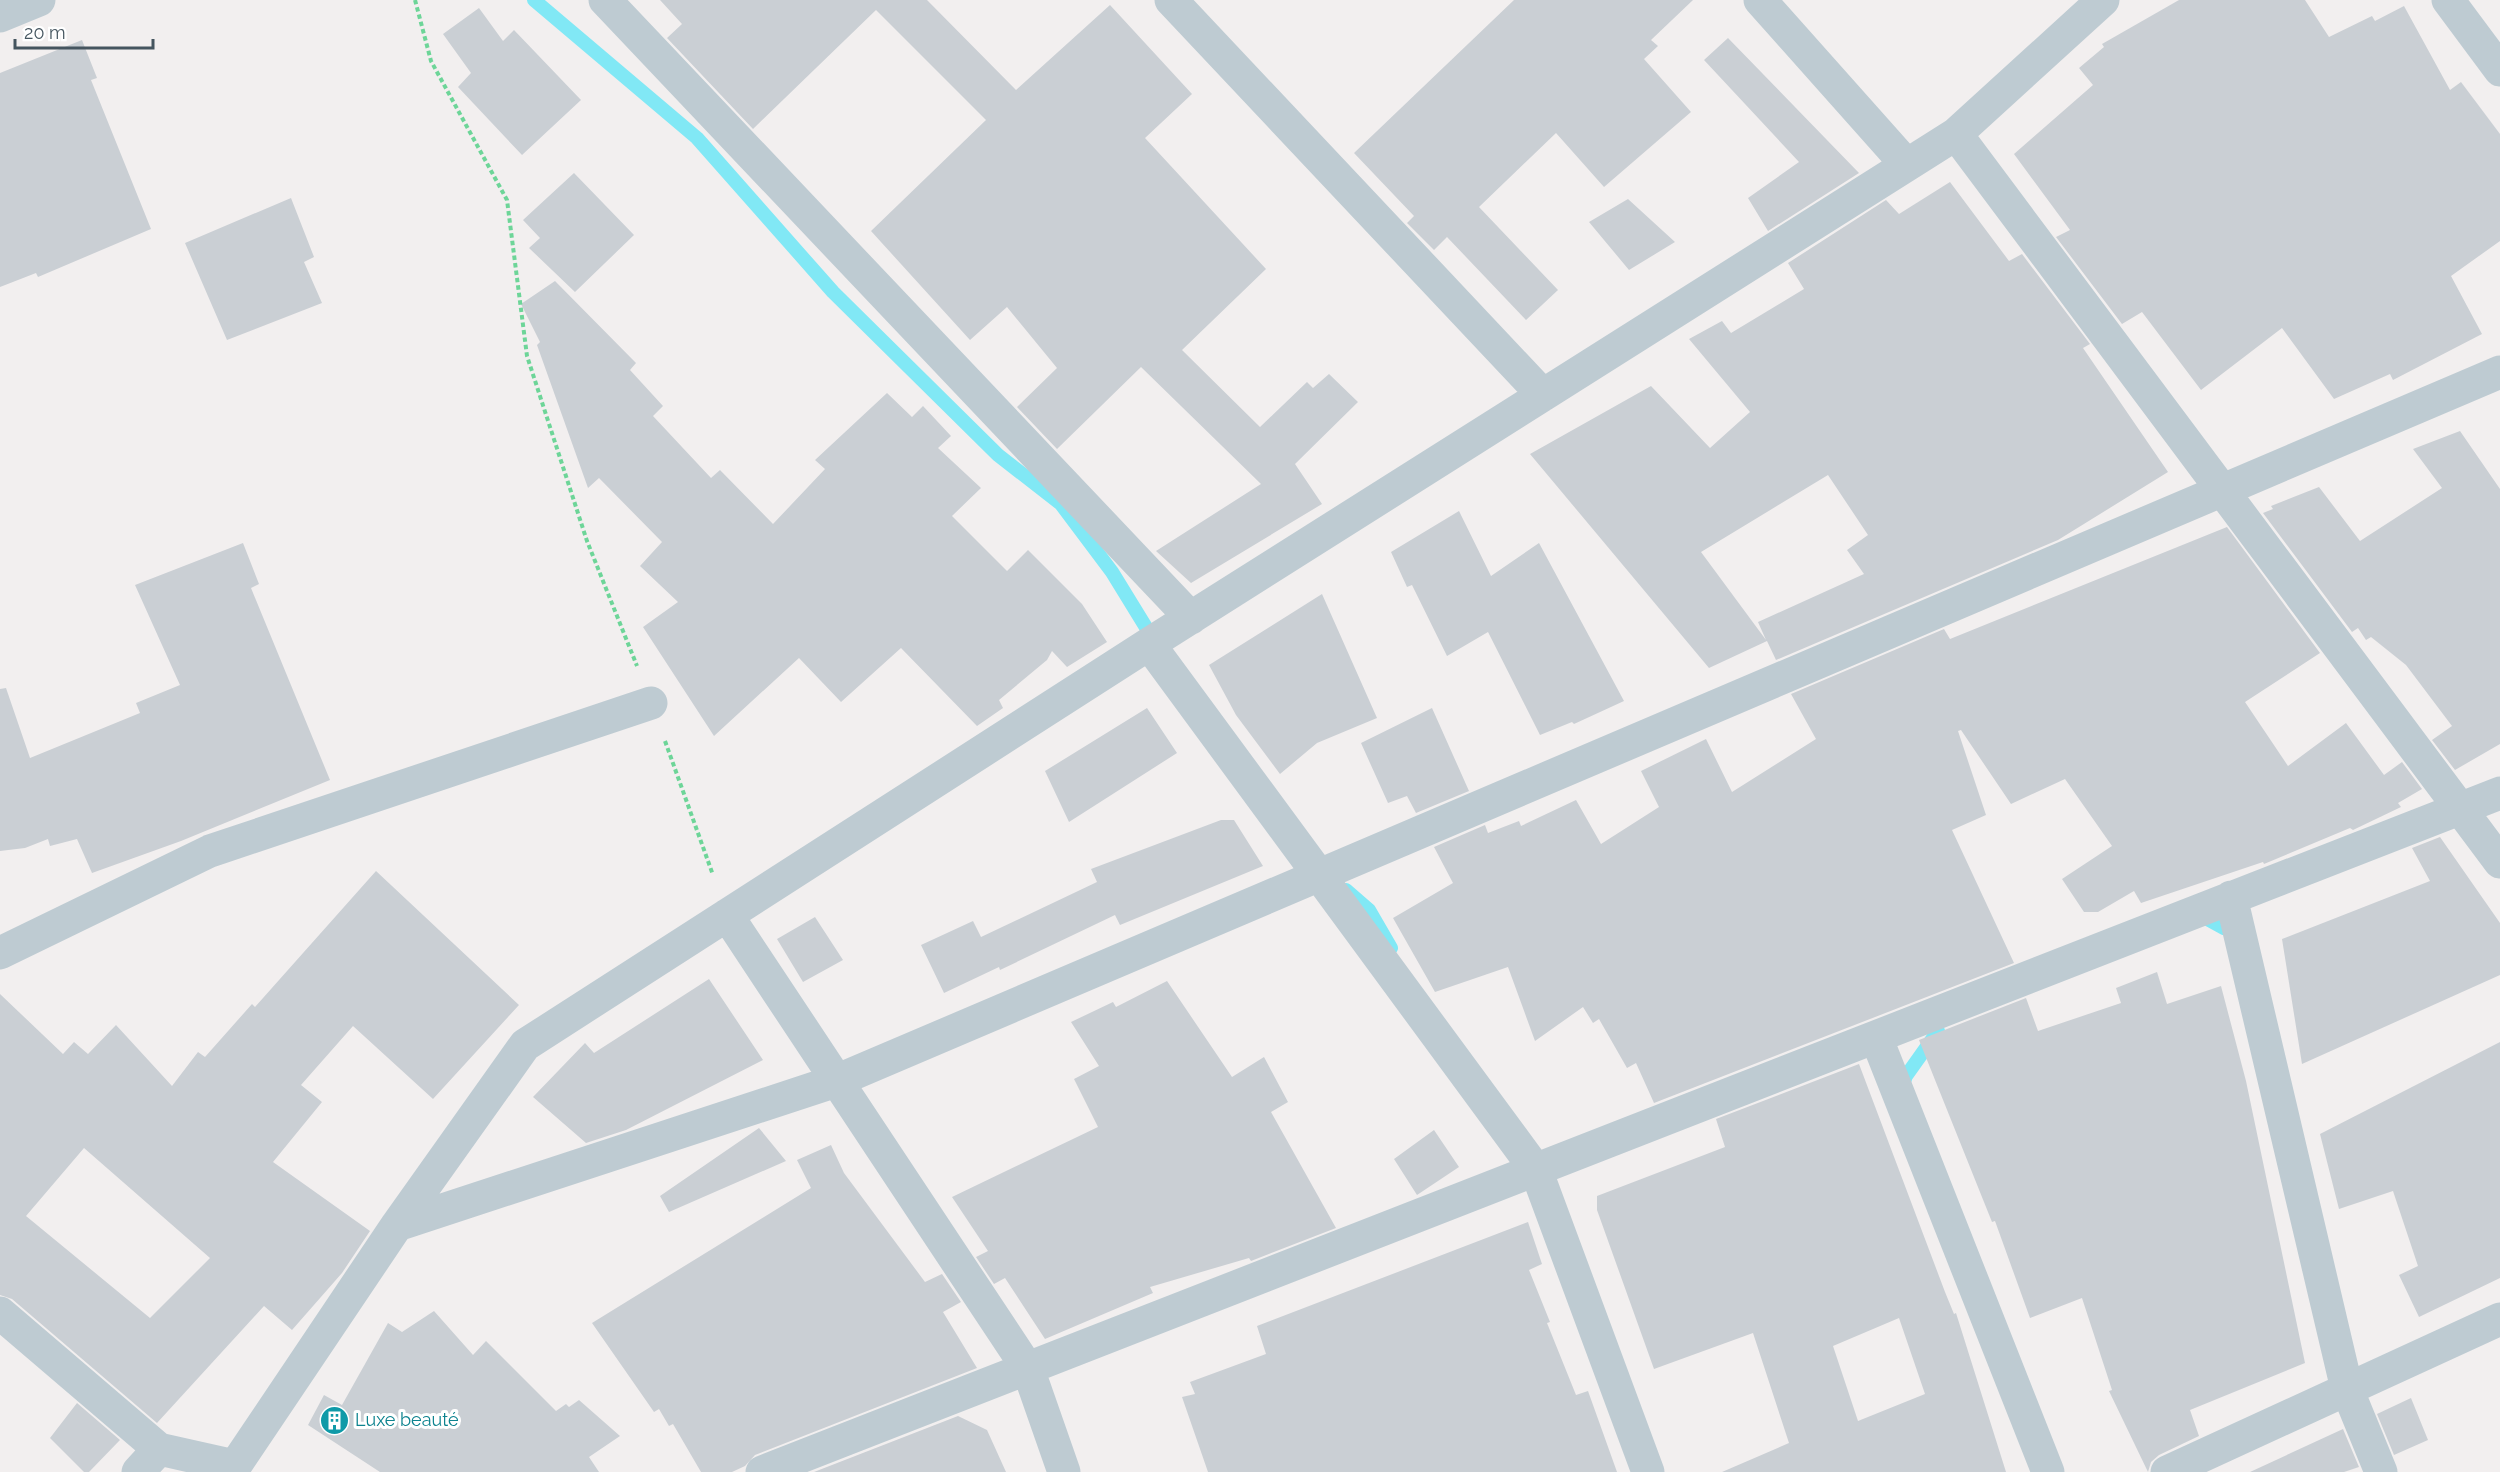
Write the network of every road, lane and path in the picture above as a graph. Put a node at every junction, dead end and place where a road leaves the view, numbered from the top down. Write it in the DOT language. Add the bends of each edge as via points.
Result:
graph roads {
  1 [pos="39,0"];
  2 [pos="415,0"];
  3 [pos="605,0"];
  4 [pos="1171,0"];
  5 [pos="1760,0"];
  6 [pos="2103,0"];
  7 [pos="2448,0"];
  8 [pos="0,16"];
  9 [pos="2500,70"];
  10 [pos="1956,134"];
  11 [pos="1906,164"];
  12 [pos="2500,372"];
  13 [pos="1543,395"];
  14 [pos="2222,491"];
  15 [pos="1191,618"];
  16 [pos="1149,644"];
  17 [pos="651,703"];
  18 [pos="2500,793"];
  19 [pos="2460,809"];
  20 [pos="2500,862"];
  21 [pos="1319,875"];
  22 [pos="2231,897"];
  23 [pos="727,915"];
  24 [pos="0,953"];
  25 [pos="1876,1037"];
  26 [pos="836,1080"];
  27 [pos="1536,1170"];
  28 [pos="397,1225"];
  29 [pos="0,1312"];
  30 [pos="2500,1319"];
  31 [pos="1028,1369"];
  32 [pos="2347,1389"];
  33 [pos="149,1460"];
  34 [pos="235,1469"];
  35 [pos="762,1472"];
  36 [pos="1064,1472"];
  37 [pos="1648,1472"];
  38 [pos="2048,1472"];
  39 [pos="2167,1472"];
  40 [pos="2381,1472"];
  1 -- 8 [label="street"];
  2 -- 17 [label="path" via="431,61 507,200 527,356 587,541"];
  3 -- 15 [label="street"];
  4 -- 13 [label="street"];
  5 -- 11 [label="street"];
  6 -- 10 [label="street"];
  7 -- 9 [label="street"];
  10 -- 11 [label="street"];
  10 -- 14 [label="street"];
  11 -- 13 [label="street"];
  12 -- 14 [label="street"];
  13 -- 15 [label="street"];
  14 -- 19 [label="street"];
  14 -- 21 [label="street"];
  15 -- 16 [label="street"];
  16 -- 21 [label="street"];
  16 -- 23 [label="street"];
  17 -- 23 [label="path"];
  17 -- 24 [label="street" via="210,851"];
  18 -- 19 [label="street"];
  19 -- 20 [label="street"];
  19 -- 22 [label="street"];
  21 -- 26 [label="street"];
  21 -- 27 [label="street"];
  22 -- 25 [label="street"];
  22 -- 32 [label="street"];
  23 -- 26 [label="street"];
  23 -- 28 [label="street" via="525,1045"];
  25 -- 27 [label="street"];
  25 -- 38 [label="street"];
  26 -- 28 [label="street"];
  26 -- 31 [label="street"];
  27 -- 31 [label="street"];
  27 -- 37 [label="street"];
  28 -- 34 [label="street"];
  29 -- 33 [label="street"];
  30 -- 32 [label="street"];
  31 -- 35 [label="street"];
  31 -- 36 [label="street"];
  32 -- 39 [label="street"];
  32 -- 40 [label="street"];
  33 -- 34 [label="street"];
}
